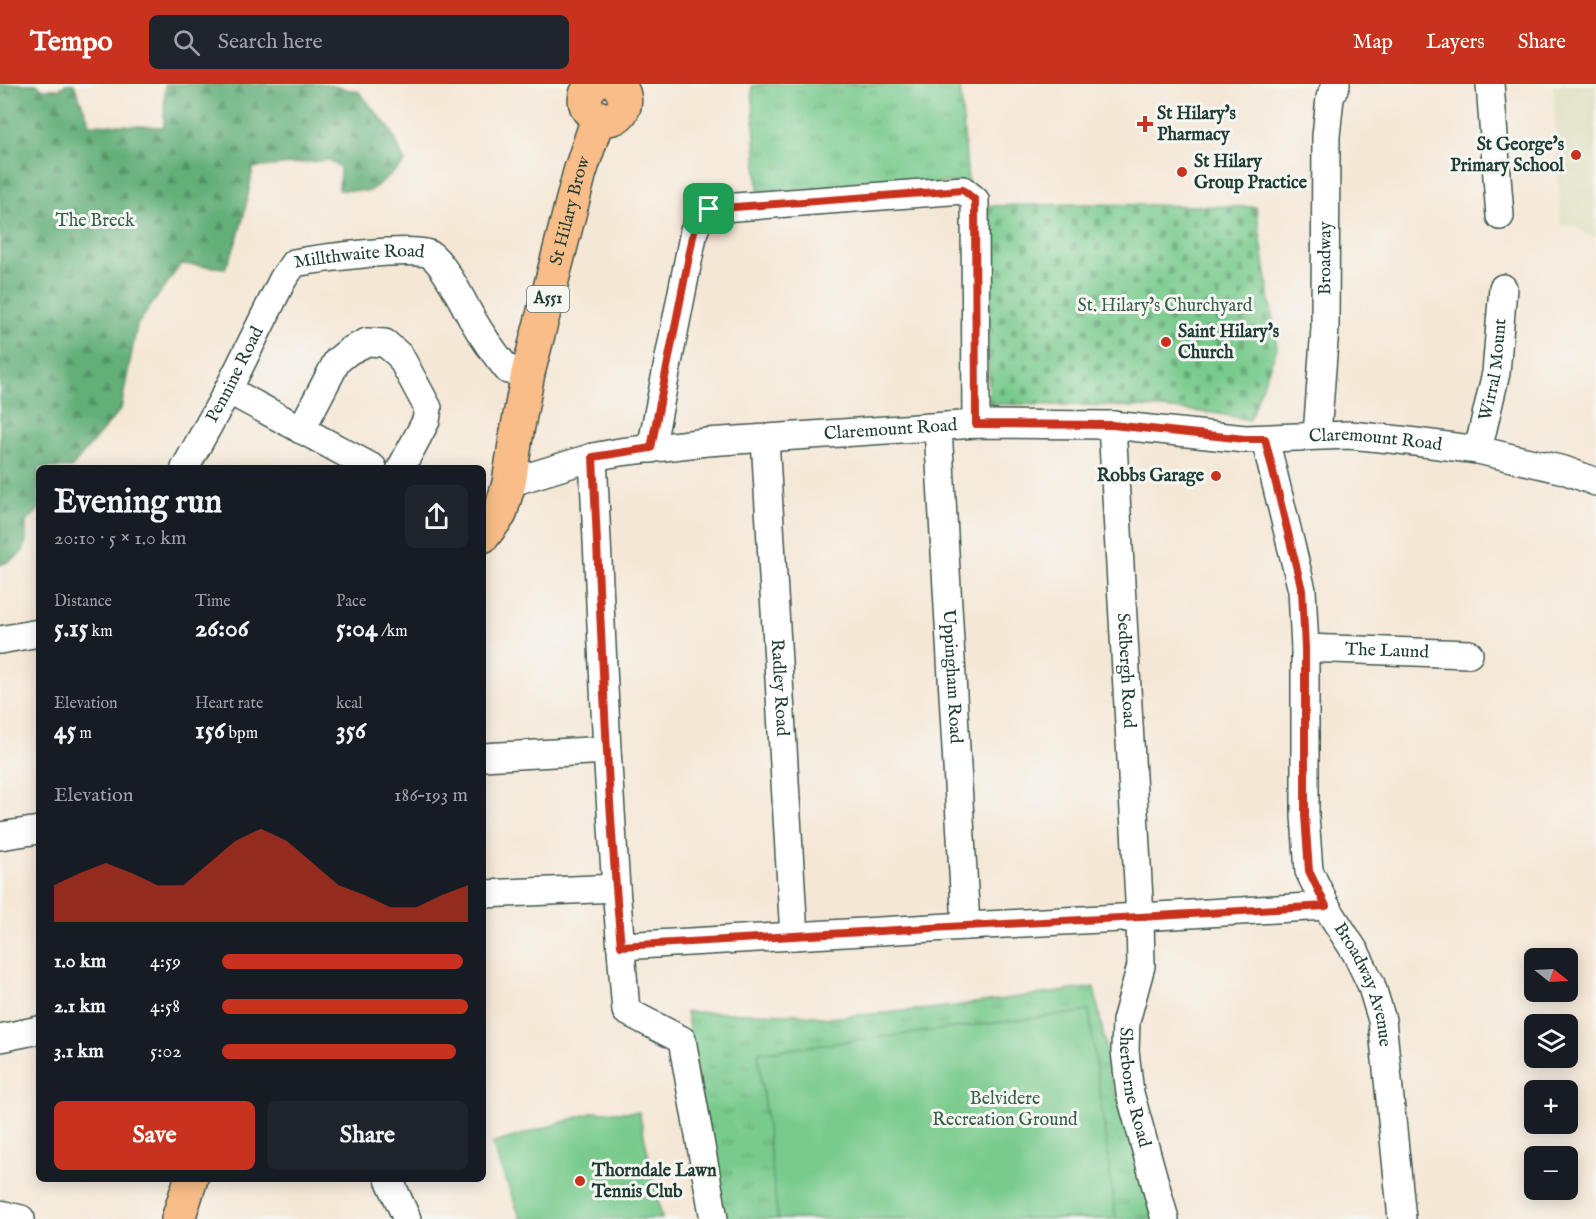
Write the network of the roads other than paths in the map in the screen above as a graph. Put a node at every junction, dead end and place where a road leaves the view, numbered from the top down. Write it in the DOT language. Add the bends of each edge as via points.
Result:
graph roads {
  1 [pos="1336,84"];
  2 [pos="1490,84"];
  3 [pos="605,91"];
  4 [pos="1500,216"];
  5 [pos="283,279"];
  6 [pos="1503,288"];
  7 [pos="528,373"];
  8 [pos="228,390"];
  9 [pos="976,424"];
  10 [pos="1112,425"];
  11 [pos="938,428"];
  12 [pos="301,430"];
  13 [pos="1317,435"];
  14 [pos="765,439"];
  15 [pos="1265,439"];
  16 [pos="651,448"];
  17 [pos="1478,450"];
  18 [pos="593,457"];
  19 [pos="187,465"];
  20 [pos="367,465"];
  21 [pos="403,465"];
  22 [pos="1596,482"];
  23 [pos="508,483"];
  24 [pos="486,532"];
  25 [pos="36,634"];
  26 [pos="0,640"];
  27 [pos="1305,648"];
  28 [pos="1469,654"];
  29 [pos="607,750"];
  30 [pos="486,757"];
  31 [pos="36,830"];
  32 [pos="0,836"];
  33 [pos="616,888"];
  34 [pos="486,894"];
  35 [pos="1326,906"];
  36 [pos="1140,917"];
  37 [pos="966,926"];
  38 [pos="794,936"];
  39 [pos="621,946"];
  40 [pos="36,1031"];
  41 [pos="0,1038"];
  42 [pos="190,1182"];
  43 [pos="390,1182"];
  44 [pos="0,1214"];
  45 [pos="21,1219"];
  46 [pos="178,1219"];
  47 [pos="407,1219"];
  48 [pos="714,1219"];
  49 [pos="1165,1219"];
  50 [pos="1402,1219"];
  1 -- 13 [label="street, Broadway" via="1330,98 1326,136 1325,328"];
  2 -- 4 [label="street"];
  3 -- 7 [label="main road, St Hilary Brow / A551"];
  5 -- 7 [label="street, Millthwaite Road" via="294,263 303,261 394,251 431,254 494,353 508,370"];
  5 -- 8 [label="street, Pennine Road"];
  6 -- 17 [label="street, Wirral Mount" via="1496,373"];
  7 -- 23 [label="main road, St Hilary Brow / A551"];
  8 -- 12 [label="street"];
  8 -- 19 [label="street, Pennine Road"];
  9 -- 10 [label="street, Claremount Road"];
  9 -- 11 [label="street, Claremount Road"];
  9 -- 16 [label="street" via="975,200 963,190 709,209 701,215 694,231"];
  10 -- 15 [label="street, Claremount Road"];
  10 -- 36 [label="street, Sedbergh Road"];
  11 -- 14 [label="street, Claremount Road"];
  11 -- 37 [label="street, Uppingham Road"];
  12 -- 20 [label="street"];
  12 -- 21 [label="street" via="337,361 367,342 385,343 400,356 428,408 426,421"];
  13 -- 15 [label="street, Claremount Road"];
  13 -- 17 [label="street, Claremount Road" via="1350,435"];
  14 -- 16 [label="street, Claremount Road"];
  14 -- 38 [label="street, Radley Road"];
  15 -- 27 [label="street, Broadway Avenue" via="1302,590"];
  16 -- 18 [label="street, Claremount Road"];
  17 -- 22 [label="street, Claremount Road" via="1564,470"];
  18 -- 23 [label="street, Claremount Road"];
  18 -- 29 [label="street"];
  23 -- 24 [label="main road, A551" via="500,514"];
  25 -- 26 [label="street"];
  27 -- 28 [label="street, The Laund"];
  27 -- 35 [label="street, Broadway Avenue" via="1307,849 1309,871"];
  29 -- 30 [label="street"];
  29 -- 33 [label="street"];
  31 -- 32 [label="street"];
  33 -- 34 [label="street"];
  33 -- 39 [label="street"];
  35 -- 36 [label="street"];
  35 -- 50 [label="street, Broadway Avenue" via="1356,953 1382,1020"];
  36 -- 37 [label="street"];
  36 -- 49 [label="street, Sherborne Road" via="1141,966 1126,1021 1125,1051 1130,1093"];
  37 -- 38 [label="street"];
  38 -- 39 [label="street"];
  39 -- 48 [label="street" via="626,1011 682,1040"];
  40 -- 41 [label="street"];
  42 -- 46 [label="main road"];
  43 -- 47 [label="street"];
  44 -- 45 [label="street"];
}
